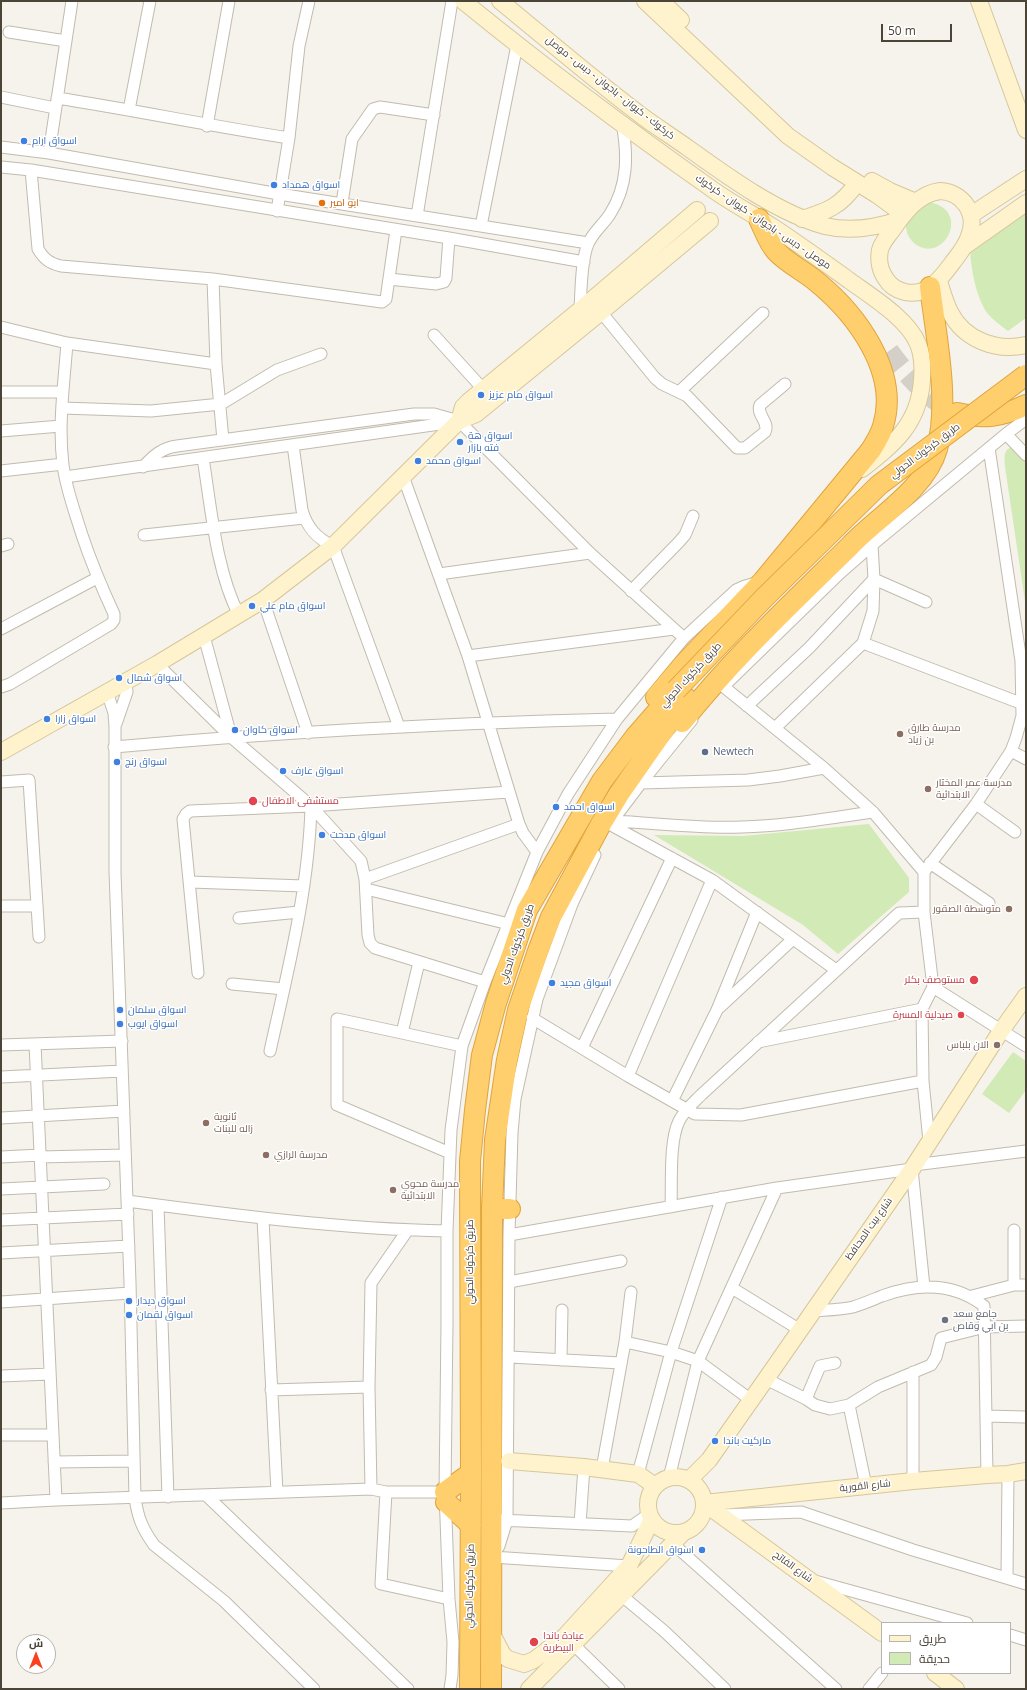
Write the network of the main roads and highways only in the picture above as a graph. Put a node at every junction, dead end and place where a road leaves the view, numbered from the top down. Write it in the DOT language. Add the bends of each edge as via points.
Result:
graph roads {
  1 [pos="463,1"];
  2 [pos="500,1"];
  3 [pos="645,1"];
  4 [pos="661,1"];
  5 [pos="979,1"];
  6 [pos="767,110"];
  7 [pos="1026,130"];
  8 [pos="1026,179"];
  9 [pos="857,183"];
  10 [pos="916,202"];
  11 [pos="1026,203"];
  12 [pos="697,210"];
  13 [pos="971,215"];
  14 [pos="901,217"];
  15 [pos="802,219"];
  16 [pos="710,221"];
  17 [pos="765,223"];
  18 [pos="964,247"];
  19 [pos="650,261"];
  20 [pos="884,277"];
  21 [pos="935,284"];
  22 [pos="871,296"];
  23 [pos="1026,346"];
  24 [pos="889,351"];
  25 [pos="1026,375"];
  26 [pos="1026,390"];
  27 [pos="1026,405"];
  28 [pos="957,413"];
  29 [pos="459,421"];
  30 [pos="843,485"];
  31 [pos="801,535"];
  32 [pos="862,544"];
  33 [pos="681,694"];
  34 [pos="1,752"];
  35 [pos="602,781"];
  36 [pos="619,794"];
  37 [pos="1026,996"];
  38 [pos="490,1026"];
  39 [pos="512,1031"];
  40 [pos="509,1461"];
  41 [pos="1026,1472"];
  42 [pos="471,1473"];
  43 [pos="662,1482"];
  44 [pos="693,1484"];
  45 [pos="704,1503"];
  46 [pos="651,1516"];
  47 [pos="471,1525"];
  48 [pos="684,1532"];
  49 [pos="881,1632"];
  50 [pos="492,1634"];
  51 [pos="569,1640"];
  52 [pos="936,1674"];
  53 [pos="470,1689"];
  54 [pos="491,1689"];
  55 [pos="529,1689"];
  56 [pos="956,1689"];
  1 -- 17 [label="main road, موصل - دبس - باجوان - كيوان - كركوك" via="517,45 713,190"];
  2 -- 15 [label="main road, كركوك - كيوان - باجوان - دبس - موصل" via="645,118 722,173"];
  3 -- 6 [label="main road"];
  4 -- 6 [label="main road"];
  5 -- 7 [label="main road"];
  6 -- 9 [label="main road" via="794,141"];
  6 -- 10 [label="main road" via="835,159 890,191"];
  8 -- 13 [label="main road"];
  9 -- 14 [label="main road" via="877,195"];
  9 -- 15 [label="main road" via="837,206"];
  10 -- 13 [label="main road" via="934,192 947,191 963,201"];
  10 -- 14 [label="main road"];
  11 -- 18 [label="main road"];
  12 -- 19 [label="main road"];
  13 -- 18 [label="main road" via="971,230"];
  14 -- 15 [label="main road, كركوك - كيوان - باجوان - دبس - موصل" via="872,227 854,229 826,226"];
  14 -- 20 [label="main road" via="880,250 880,264"];
  16 -- 19 [label="main road"];
  17 -- 22 [label="main road, موصل - دبس - باجوان - كيوان - كركوك"];
  17 -- 24 [label="highway" via="787,247 850,299"];
  17 -- 30 [label="highway" via="775,250 817,282 845,309 875,352 880,364 885,392 886,413 883,426 871,450"];
  18 -- 21 [label="main road"];
  19 -- 29 [label="main road" via="601,312 476,414"];
  19 -- 29 [label="main road" via="580,310 483,389 463,407"];
  20 -- 21 [label="main road" via="902,292 914,293"];
  20 -- 22 [label="main road"];
  21 -- 23 [label="main road" via="951,314 962,328 977,340 995,346"];
  21 -- 32 [label="highway" via="942,398 937,451 918,483"];
  22 -- 30 [label="main road, موصل - دبس - باجوان - كيوان - كركوك" via="913,334 923,364 921,388 914,414 900,437"];
  25 -- 33 [label="highway, طريق كركوك الحولي, bridge" via="880,485 764,598"];
  26 -- 33 [label="highway, طريق كركوك الحولي" via="924,464 863,515"];
  27 -- 28 [label="highway" via="990,417"];
  29 -- 34 [label="main road" via="333,546 263,600 126,682"];
  30 -- 31 [label="highway"];
  31 -- 32 [label="highway" via="839,502 859,497 866,503 868,515"];
  31 -- 35 [label="highway" via="764,581 684,664 638,718 608,759"];
  32 -- 36 [label="highway" via="714,684 639,775"];
  33 -- 35 [label="highway, طريق كركوك الحولي" via="635,737"];
  33 -- 36 [label="highway, طريق كركوك الحولي"];
  35 -- 38 [label="highway, طريق كركوك الحولي" via="527,910"];
  36 -- 39 [label="highway, طريق كركوك الحولي" via="551,917 545,953"];
  37 -- 44 [label="main road, شارع بيت المحافظ" via="913,1167"];
  38 -- 39 [label="highway"];
  38 -- 42 [label="highway, طريق كركوك الحولي" via="478,1084 470,1161"];
  39 -- 50 [label="highway, طريق كركوك الحولي" via="495,1140 501,1209 500,1520 492,1557"];
  40 -- 43 [label="main road" via="602,1469 638,1474"];
  41 -- 45 [label="main road, شارع القورية"];
  42 -- 47 [label="highway, طريق كركوك الحولي"];
  42 -- 47 [label="highway" via="446,1497"];
  43 -- 44 [label="main road" via="682,1478"];
  43 -- 46 [label="main road" via="649,1499"];
  44 -- 45 [label="main road"];
  45 -- 48 [label="main road" via="699,1521"];
  45 -- 49 [label="main road, شارع الفاتح"];
  46 -- 48 [label="main road" via="662,1529 676,1533"];
  46 -- 51 [label="main road" via="629,1566"];
  47 -- 53 [label="highway, طريق كركوك الحولي"];
  48 -- 51 [label="main road" via="621,1595"];
  50 -- 51 [label="main road" via="503,1655 524,1664"];
  50 -- 54 [label="highway, طريق كركوك الحولي"];
  51 -- 55 [label="main road"];
  52 -- 56 [label="main road"];
}
